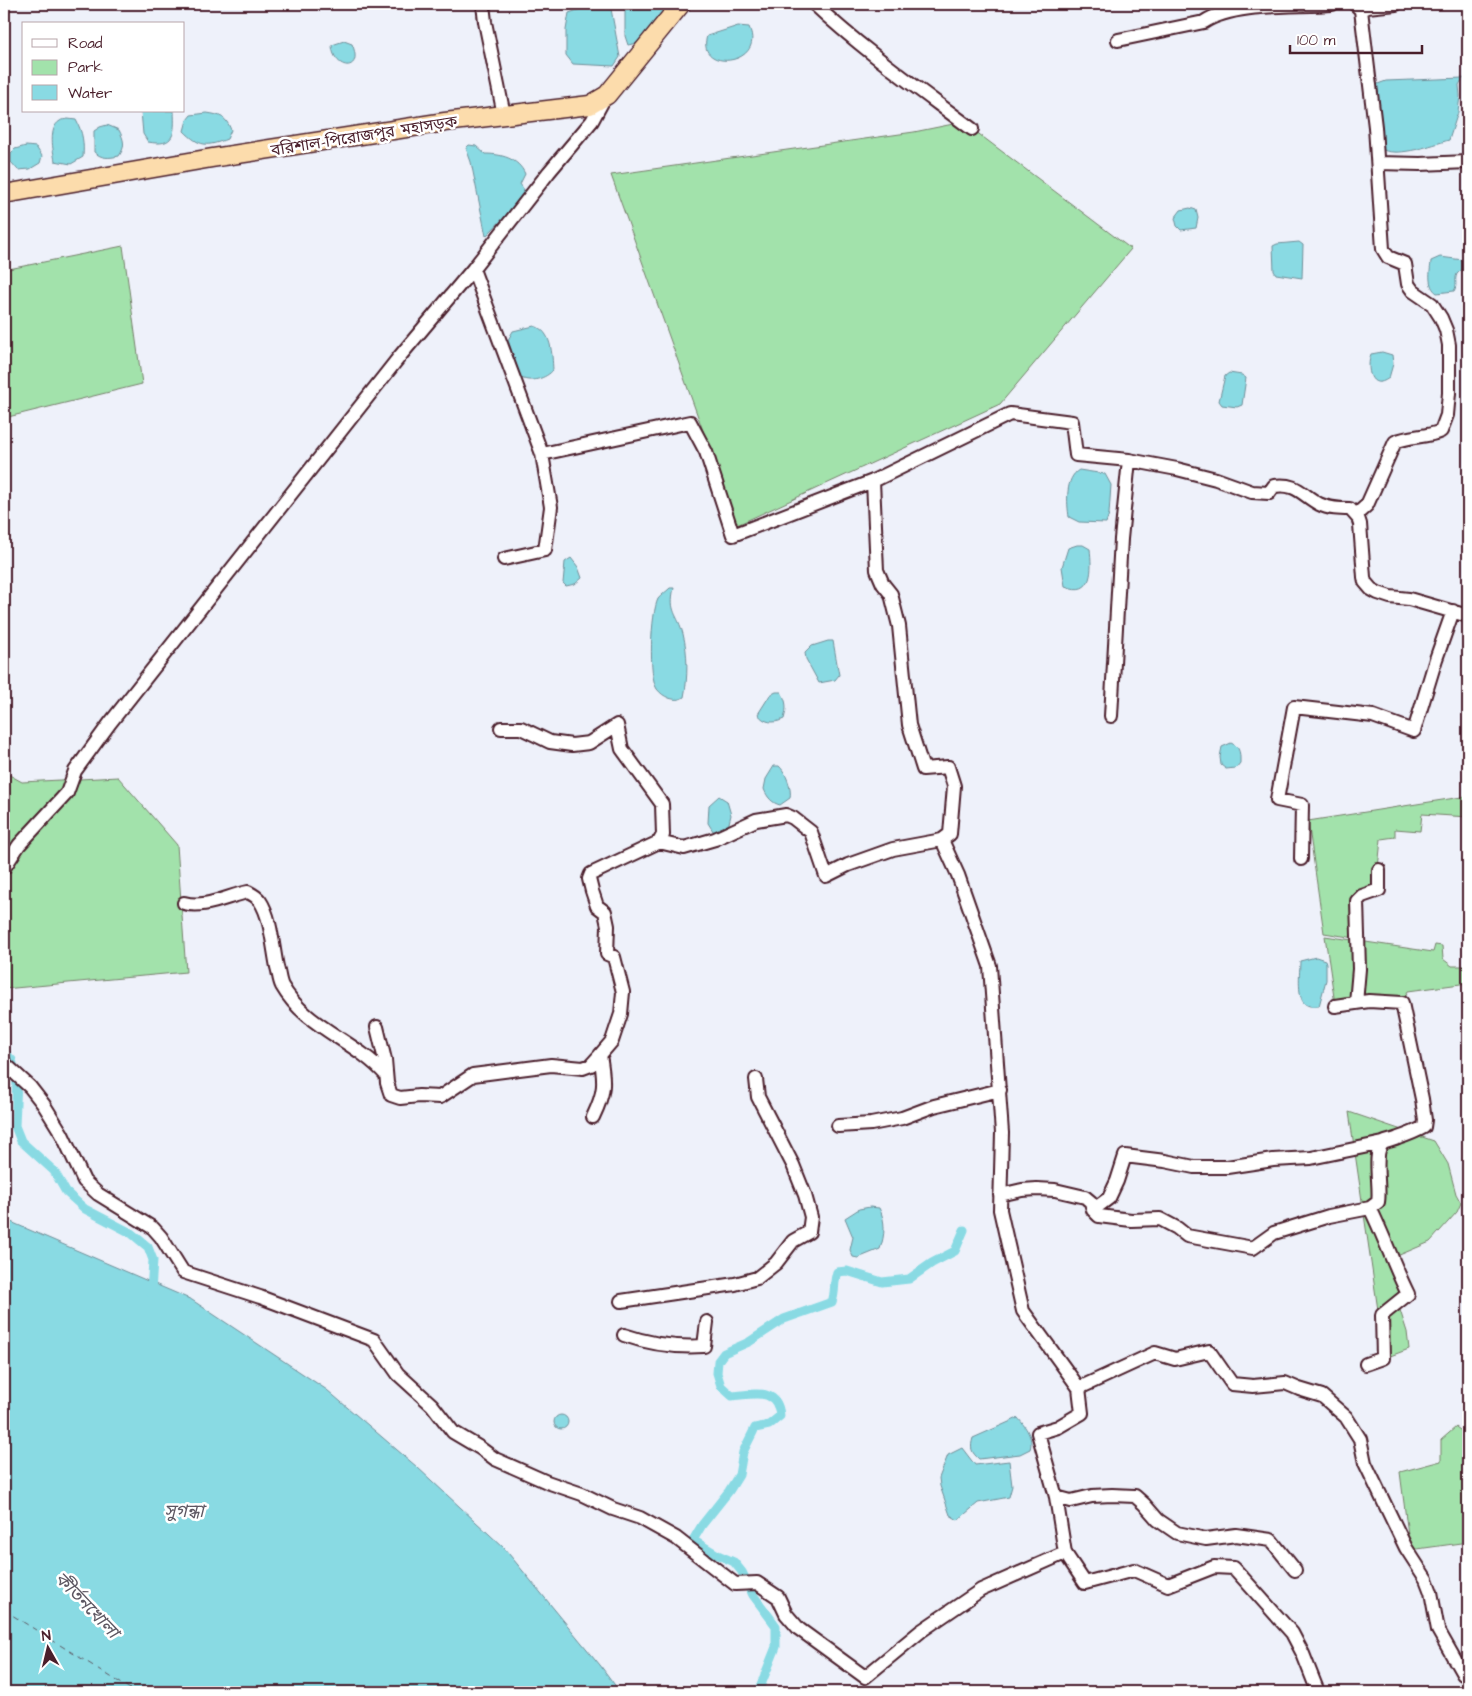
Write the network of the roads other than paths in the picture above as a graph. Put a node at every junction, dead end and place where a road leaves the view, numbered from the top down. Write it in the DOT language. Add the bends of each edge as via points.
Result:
graph roads {
  1 [pos="483,4"];
  2 [pos="681,4"];
  3 [pos="814,4"];
  4 [pos="1332,4"];
  5 [pos="1396,4"];
  6 [pos="1358,7"];
  7 [pos="1118,40"];
  8 [pos="605,97"];
  9 [pos="504,115"];
  10 [pos="972,129"];
  11 [pos="1468,162"];
  12 [pos="1378,163"];
  13 [pos="4,194"];
  14 [pos="474,269"];
  15 [pos="542,454"];
  16 [pos="1129,460"];
  17 [pos="873,481"];
  18 [pos="1356,515"];
  19 [pos="504,559"];
  20 [pos="1453,612"];
  21 [pos="1468,616"];
  22 [pos="1111,716"];
  23 [pos="501,728"];
  24 [pos="942,840"];
  25 [pos="659,842"];
  26 [pos="1301,859"];
  27 [pos="4,868"];
  28 [pos="1379,870"];
  29 [pos="184,903"];
  30 [pos="1356,1003"];
  31 [pos="1335,1006"];
  32 [pos="377,1026"];
  33 [pos="600,1055"];
  34 [pos="4,1064"];
  35 [pos="386,1075"];
  36 [pos="756,1079"];
  37 [pos="1000,1090"];
  38 [pos="593,1117"];
  39 [pos="838,1126"];
  40 [pos="1384,1143"];
  41 [pos="1000,1195"];
  42 [pos="1370,1208"];
  43 [pos="1093,1210"];
  44 [pos="621,1301"];
  45 [pos="707,1322"];
  46 [pos="624,1335"];
  47 [pos="1366,1364"];
  48 [pos="1079,1388"];
  49 [pos="1056,1497"];
  50 [pos="1066,1553"];
  51 [pos="1294,1570"];
  52 [pos="1468,1674"];
  53 [pos="1318,1692"];
  1 -- 9 [label="street"];
  2 -- 8 [label="highway, বরিশাল-পিরোজপুর মহাসড়ক"];
  3 -- 10 [label="street" via="883,62"];
  4 -- 7 [label="street" via="1269,6 1216,14 1204,22"];
  5 -- 6 [label="street"];
  6 -- 12 [label="street"];
  8 -- 9 [label="highway, বরিশাল-পিরোজপুর মহাসড়ক" via="590,105"];
  8 -- 14 [label="street" via="592,121"];
  9 -- 13 [label="highway, বরিশাল-পিরোজপুর মহাসড়ক" via="287,146"];
  11 -- 12 [label="street"];
  12 -- 18 [label="street" via="1383,249 1388,257 1405,264 1408,284 1432,304 1441,318 1449,345 1449,393 1442,430 1395,442 1368,505"];
  14 -- 15 [label="street"];
  14 -- 27 [label="street" via="400,356 173,642 75,771 67,793 19,845"];
  15 -- 17 [label="street" via="690,422 706,452 733,535"];
  15 -- 19 [label="street" via="551,507 546,550"];
  16 -- 17 [label="street" via="1076,455 1072,422 1010,414"];
  16 -- 18 [label="street" via="1216,479 1252,492 1269,493 1274,486 1284,484 1296,487 1320,504 1350,509"];
  16 -- 22 [label="street"];
  17 -- 24 [label="street" via="877,570 890,594 899,626 909,725 923,769 948,767 954,786 950,834"];
  18 -- 20 [label="street" via="1360,524 1364,577 1371,590"];
  20 -- 21 [label="street"];
  20 -- 26 [label="street" via="1414,731 1373,716 1294,707 1278,800 1302,805"];
  23 -- 25 [label="street" via="521,728 550,742 572,745 589,743 617,725 622,749 662,804 663,834"];
  24 -- 25 [label="street" via="893,849 826,876 811,832 786,815 756,820 684,848"];
  24 -- 37 [label="street" via="990,966"];
  25 -- 33 [label="street" via="591,874 592,891 598,906 605,912 608,926 607,954 614,957 623,992 622,1014 612,1041"];
  28 -- 30 [label="street" via="1379,890 1357,901 1359,969"];
  29 -- 35 [label="street" via="202,905 248,892 259,899 267,917 281,983 291,1000 305,1015 365,1055"];
  30 -- 31 [label="street"];
  30 -- 40 [label="street" via="1402,1003 1422,1099 1424,1127"];
  32 -- 35 [label="street"];
  33 -- 35 [label="street" via="583,1068 551,1065 473,1075 440,1097 400,1098 391,1095"];
  33 -- 38 [label="street" via="603,1097"];
  34 -- 50 [label="street" via="44,1104 84,1181 98,1194 153,1228 183,1272 260,1296 374,1340 398,1374 432,1405 453,1432 495,1459 640,1518 676,1538 735,1584 758,1583 778,1597 786,1614 799,1629 865,1677 921,1631 981,1590"];
  36 -- 44 [label="street" via="758,1097 805,1195 811,1217 809,1232 794,1240 776,1263 756,1278"];
  37 -- 39 [label="street" via="934,1106 902,1118"];
  37 -- 41 [label="street"];
  40 -- 42 [label="street" via="1379,1149 1378,1159 1380,1194 1378,1202"];
  40 -- 43 [label="street" via="1311,1158 1227,1167 1194,1168 1125,1156 1109,1198"];
  41 -- 43 [label="street" via="1022,1190 1055,1190 1085,1197"];
  41 -- 48 [label="street" via="1005,1239 1023,1311"];
  42 -- 43 [label="street" via="1329,1216 1274,1233 1254,1248 1187,1236 1160,1219 1099,1216"];
  42 -- 47 [label="street" via="1408,1294 1382,1315 1383,1358"];
  45 -- 46 [label="street" via="704,1346 647,1343"];
  48 -- 49 [label="street" via="1082,1413 1058,1427 1038,1433"];
  48 -- 52 [label="street" via="1155,1352 1175,1359 1209,1351 1232,1384 1285,1383 1322,1396 1346,1417 1360,1439 1365,1463 1406,1548 1426,1579 1438,1630 1463,1674"];
  49 -- 50 [label="street"];
  49 -- 51 [label="street" via="1071,1501 1092,1496 1135,1496 1158,1520 1177,1533 1206,1539 1236,1535 1271,1540"];
  50 -- 53 [label="street" via="1085,1583 1134,1570 1168,1584 1214,1567 1234,1568 1292,1633"];
}
